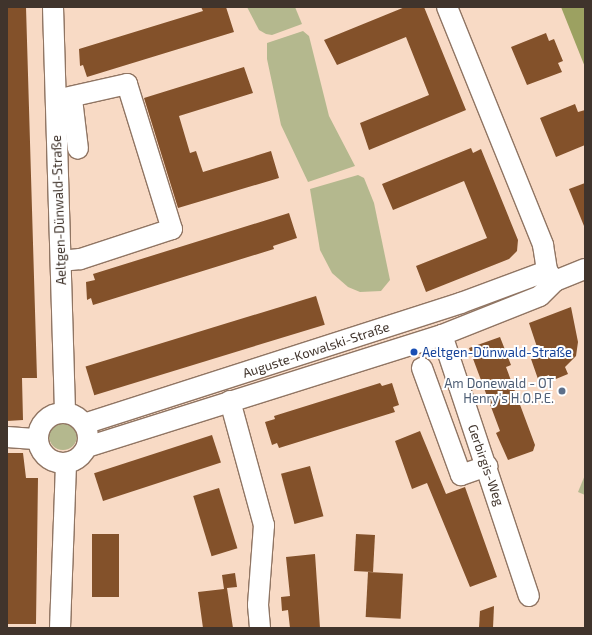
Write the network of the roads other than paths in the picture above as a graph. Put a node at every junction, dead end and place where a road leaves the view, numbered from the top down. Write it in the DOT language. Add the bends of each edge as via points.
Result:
graph roads {
  1 [pos="53,7"];
  2 [pos="447,7"];
  3 [pos="64,99"];
  4 [pos="78,149"];
  5 [pos="61,261"];
  6 [pos="585,269"];
  7 [pos="551,276"];
  8 [pos="442,335"];
  9 [pos="422,368"];
  10 [pos="230,401"];
  11 [pos="65,413"];
  12 [pos="469,415"];
  13 [pos="84,424"];
  14 [pos="443,424"];
  15 [pos="7,437"];
  16 [pos="38,439"];
  17 [pos="87,447"];
  18 [pos="66,463"];
  19 [pos="487,466"];
  20 [pos="529,596"];
  21 [pos="60,628"];
  22 [pos="260,628"];
  1 -- 3 [label="street, Aeltgen-Dünwald-Straße"];
  2 -- 7 [label="street" via="543,245"];
  3 -- 4 [label="street"];
  3 -- 5 [label="street, Aeltgen-Dünwald-Straße"];
  3 -- 5 [label="street" via="127,84 172,230 80,259"];
  5 -- 11 [label="street, Aeltgen-Dünwald-Straße"];
  6 -- 7 [label="street"];
  7 -- 8 [label="street, Auguste-Kowalski-Straße" via="540,296"];
  7 -- 13 [label="street, Auguste-Kowalski-Straße"];
  8 -- 10 [label="street, Auguste-Kowalski-Straße"];
  8 -- 12 [label="street, Gerbirgis-Weg"];
  9 -- 14 [label="street"];
  10 -- 17 [label="street, Auguste-Kowalski-Straße"];
  10 -- 22 [label="street" via="264,525 258,605"];
  11 -- 13 [label="street"];
  11 -- 16 [label="street" via="46,420"];
  12 -- 14 [label="street"];
  12 -- 19 [label="street, Gerbirgis-Weg"];
  13 -- 17 [label="street" via="88,433"];
  14 -- 19 [label="street" via="461,476"];
  15 -- 16 [label="street"];
  16 -- 18 [label="street" via="47,457"];
  17 -- 18 [label="street, Auguste-Kowalski-Straße" via="76,460"];
  18 -- 21 [label="street"];
  19 -- 20 [label="street, Gerbirgis-Weg"];
}
